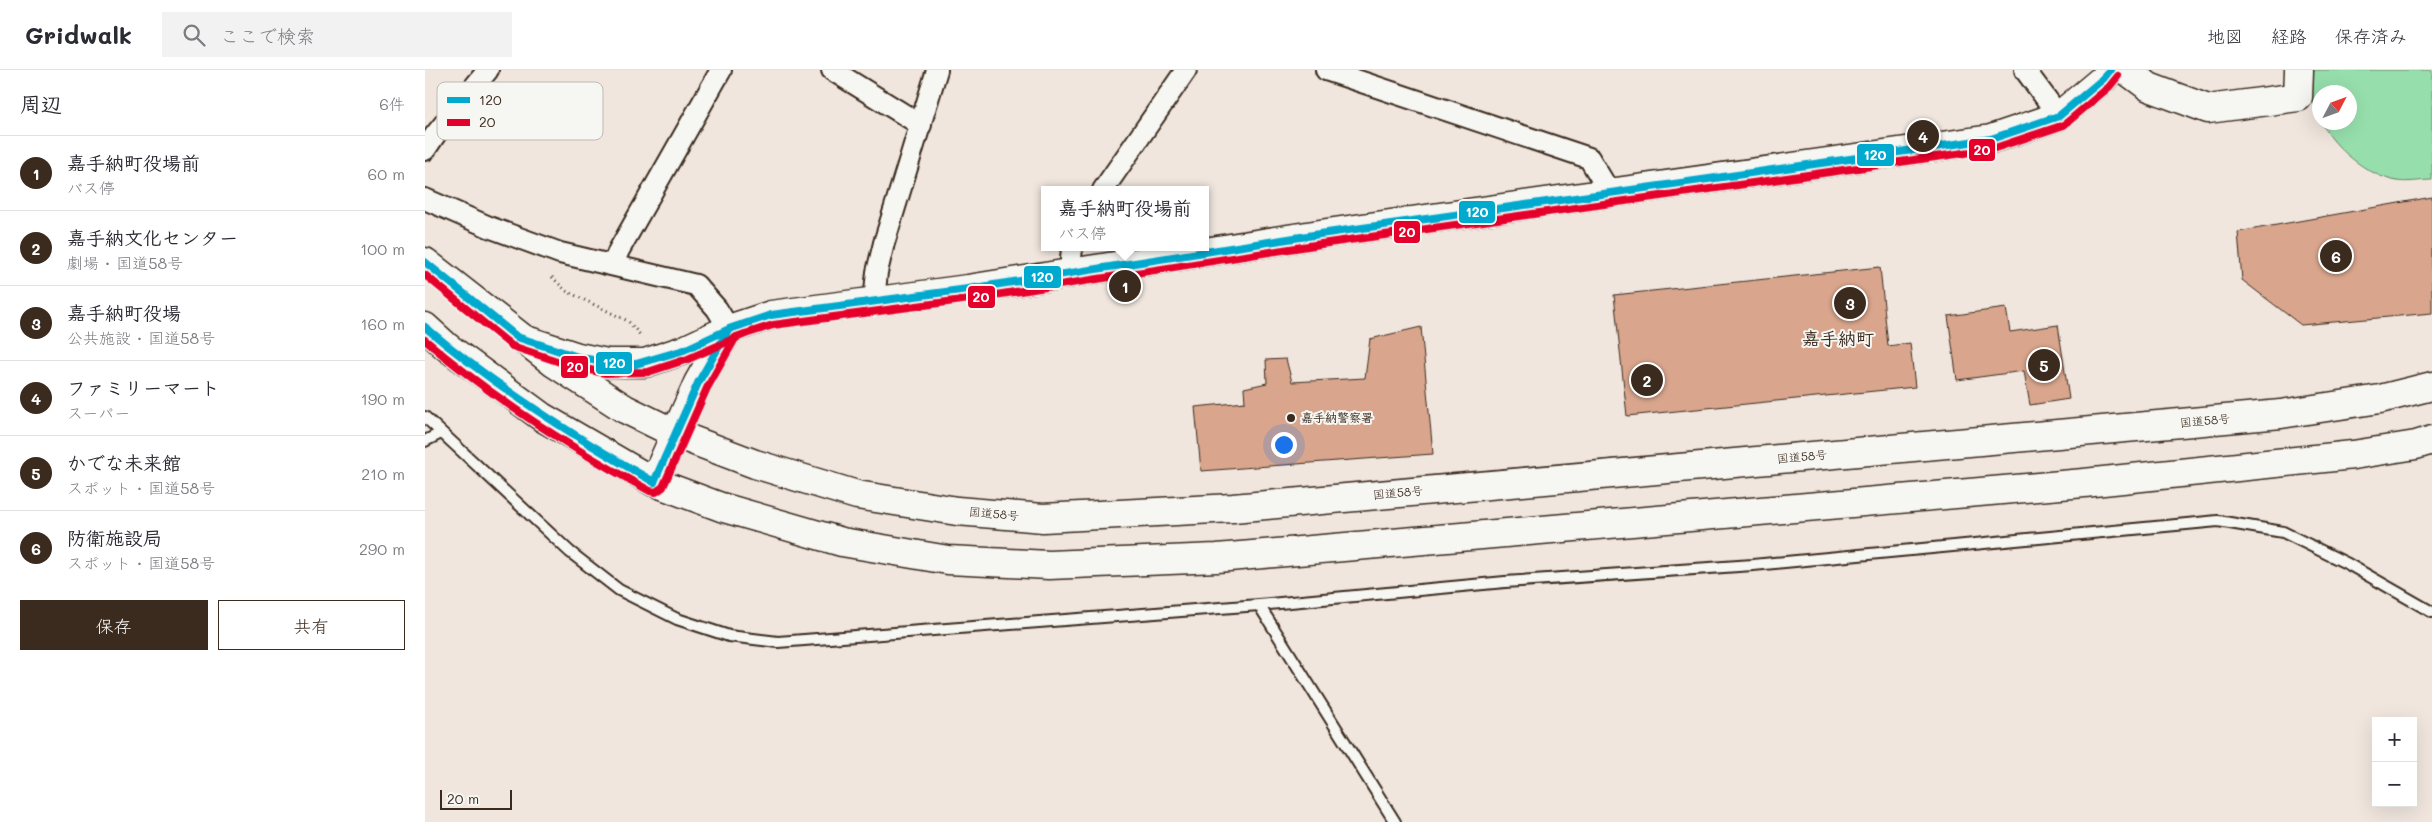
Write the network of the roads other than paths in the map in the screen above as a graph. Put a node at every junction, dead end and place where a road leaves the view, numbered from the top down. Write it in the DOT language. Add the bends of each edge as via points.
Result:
graph roads {
  1 [pos="488,70"];
  2 [pos="721,70"];
  3 [pos="832,70"];
  4 [pos="937,70"];
  5 [pos="1185,70"];
  6 [pos="1326,70"];
  7 [pos="2025,70"];
  8 [pos="2110,70"];
  9 [pos="2126,70"];
  10 [pos="2299,70"];
  11 [pos="478,82"];
  12 [pos="2059,116"];
  13 [pos="921,125"];
  14 [pos="437,133"];
  15 [pos="425,150"];
  16 [pos="1106,186"];
  17 [pos="1611,193"];
  18 [pos="425,199"];
  19 [pos="1209,243"];
  20 [pos="1144,251"];
  21 [pos="1071,260"];
  22 [pos="425,262"];
  23 [pos="613,264"];
  24 [pos="874,301"];
  25 [pos="425,328"];
  26 [pos="729,329"];
  27 [pos="517,337"];
  28 [pos="2432,386"];
  29 [pos="425,417"];
  30 [pos="441,433"];
  31 [pos="676,434"];
  32 [pos="2432,440"];
  33 [pos="425,441"];
  34 [pos="654,482"];
  35 [pos="1259,605"];
  36 [pos="2432,612"];
  37 [pos="1395,822"];
  1 -- 11 [label="street"];
  2 -- 23 [label="street" via="679,140"];
  3 -- 13 [label="street"];
  4 -- 13 [label="street"];
  5 -- 16 [label="street"];
  6 -- 17 [label="street" via="1589,158"];
  7 -- 12 [label="street"];
  8 -- 12 [label="main road"];
  9 -- 10 [label="main road" via="2149,87 2208,109 2298,97"];
  12 -- 17 [label="main road" via="1991,140"];
  13 -- 24 [label="street" via="884,243"];
  14 -- 15 [label="street"];
  17 -- 19 [label="main road"];
  18 -- 23 [label="street" via="489,227 560,252"];
  20 -- 21 [label="main road"];
  21 -- 24 [label="main road" via="968,289"];
  22 -- 27 [label="main road, 国道58号"];
  23 -- 26 [label="street" via="696,286 717,309"];
  24 -- 26 [label="main road" via="771,315"];
  25 -- 34 [label="main road" via="542,417"];
  26 -- 27 [label="main road" via="684,350 636,364 578,357"];
  26 -- 31 [label="main road" via="698,383"];
  27 -- 31 [label="main road, 国道58号" via="607,398"];
  28 -- 31 [label="main road, 国道58号" via="2380,399 2281,414 1233,508 1043,518 957,511 857,495 755,464"];
  29 -- 30 [label="lane"];
  30 -- 33 [label="lane"];
  30 -- 35 [label="lane" via="569,552 619,590 677,619 729,636 778,642"];
  31 -- 34 [label="main road"];
  32 -- 34 [label="main road" via="2353,455 2084,483 1217,558 1101,565 948,560 899,554 842,542 735,512"];
  35 -- 36 [label="lane" via="1505,582 1753,565 2218,521 2283,532 2349,564"];
  35 -- 37 [label="lane"];
}
